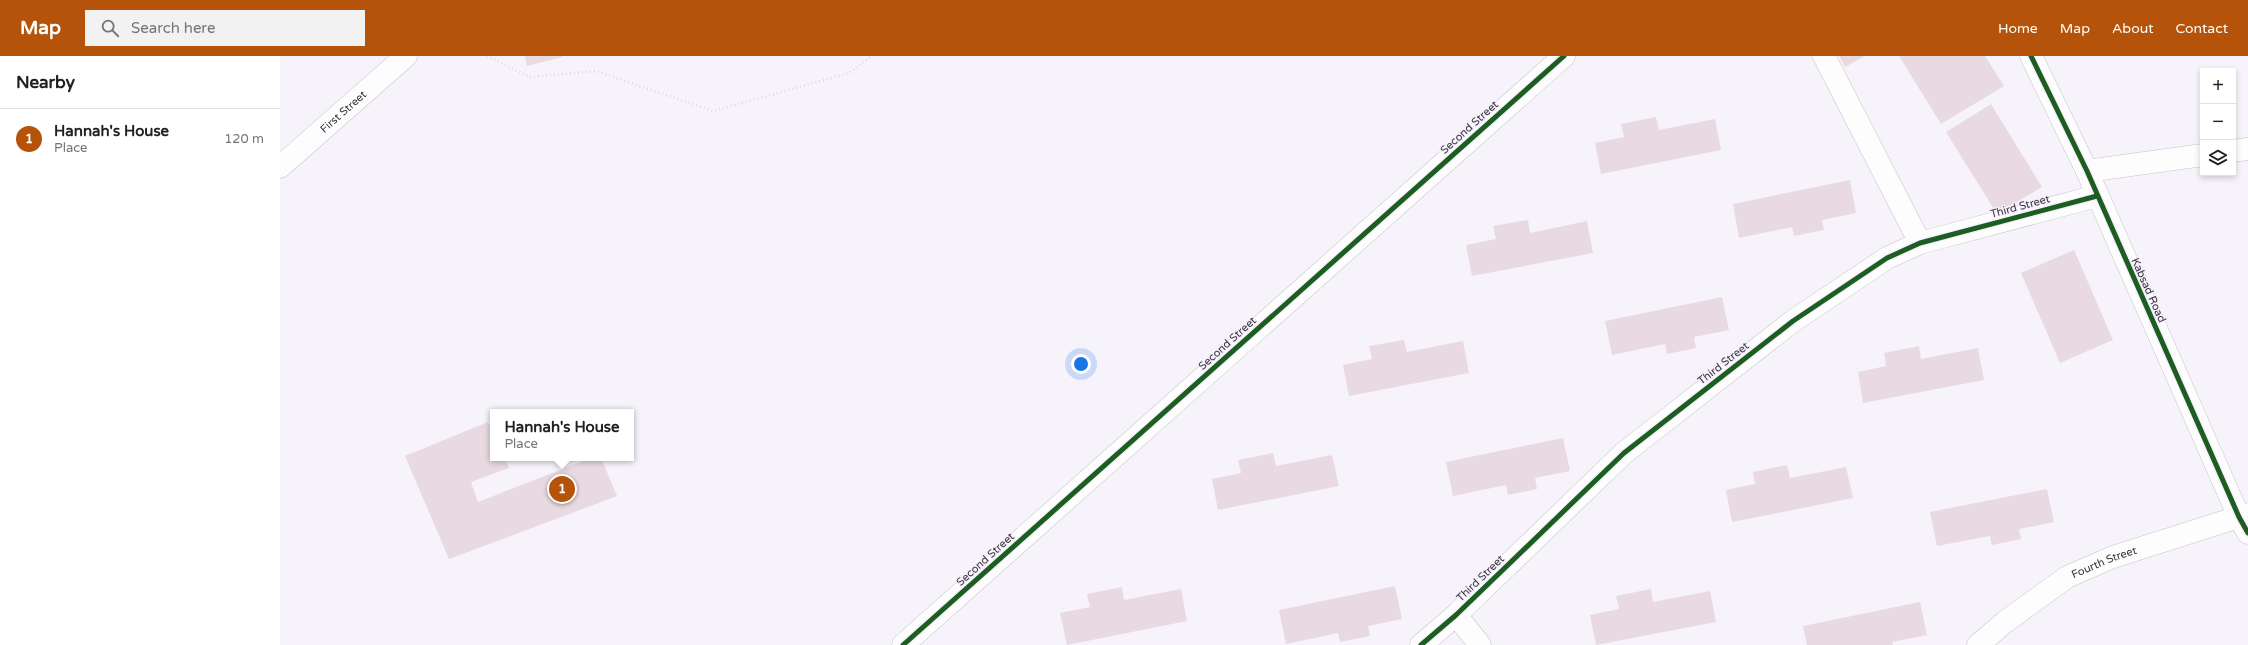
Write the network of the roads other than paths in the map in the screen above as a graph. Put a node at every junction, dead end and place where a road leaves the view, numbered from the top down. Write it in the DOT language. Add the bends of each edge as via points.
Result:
graph roads {
  1 [pos="406,56"];
  2 [pos="1564,56"];
  3 [pos="1824,56"];
  4 [pos="2032,56"];
  5 [pos="2248,149"];
  6 [pos="2236,151"];
  7 [pos="2200,155"];
  8 [pos="280,167"];
  9 [pos="2087,171"];
  10 [pos="2097,196"];
  11 [pos="1920,243"];
  12 [pos="2245,521"];
  13 [pos="1456,615"];
  14 [pos="912,642"];
  15 [pos="1421,645"];
  16 [pos="1480,645"];
  17 [pos="1978,645"];
  1 -- 8 [label="street, First Street"];
  2 -- 14 [label="street, Second Street"];
  3 -- 11 [label="street"];
  4 -- 9 [label="street, Kabsad Road"];
  5 -- 6 [label="street"];
  7 -- 9 [label="street"];
  9 -- 10 [label="street, Kabsad Road"];
  10 -- 11 [label="street, Third Street"];
  10 -- 12 [label="street, Kabsad Road"];
  11 -- 13 [label="street, Third Street" via="1887,258 1793,320 1624,453"];
  12 -- 17 [label="street, Fourth Street" via="2113,557 2067,577 2004,622"];
  13 -- 15 [label="street, Third Street"];
  13 -- 16 [label="street"];
}
